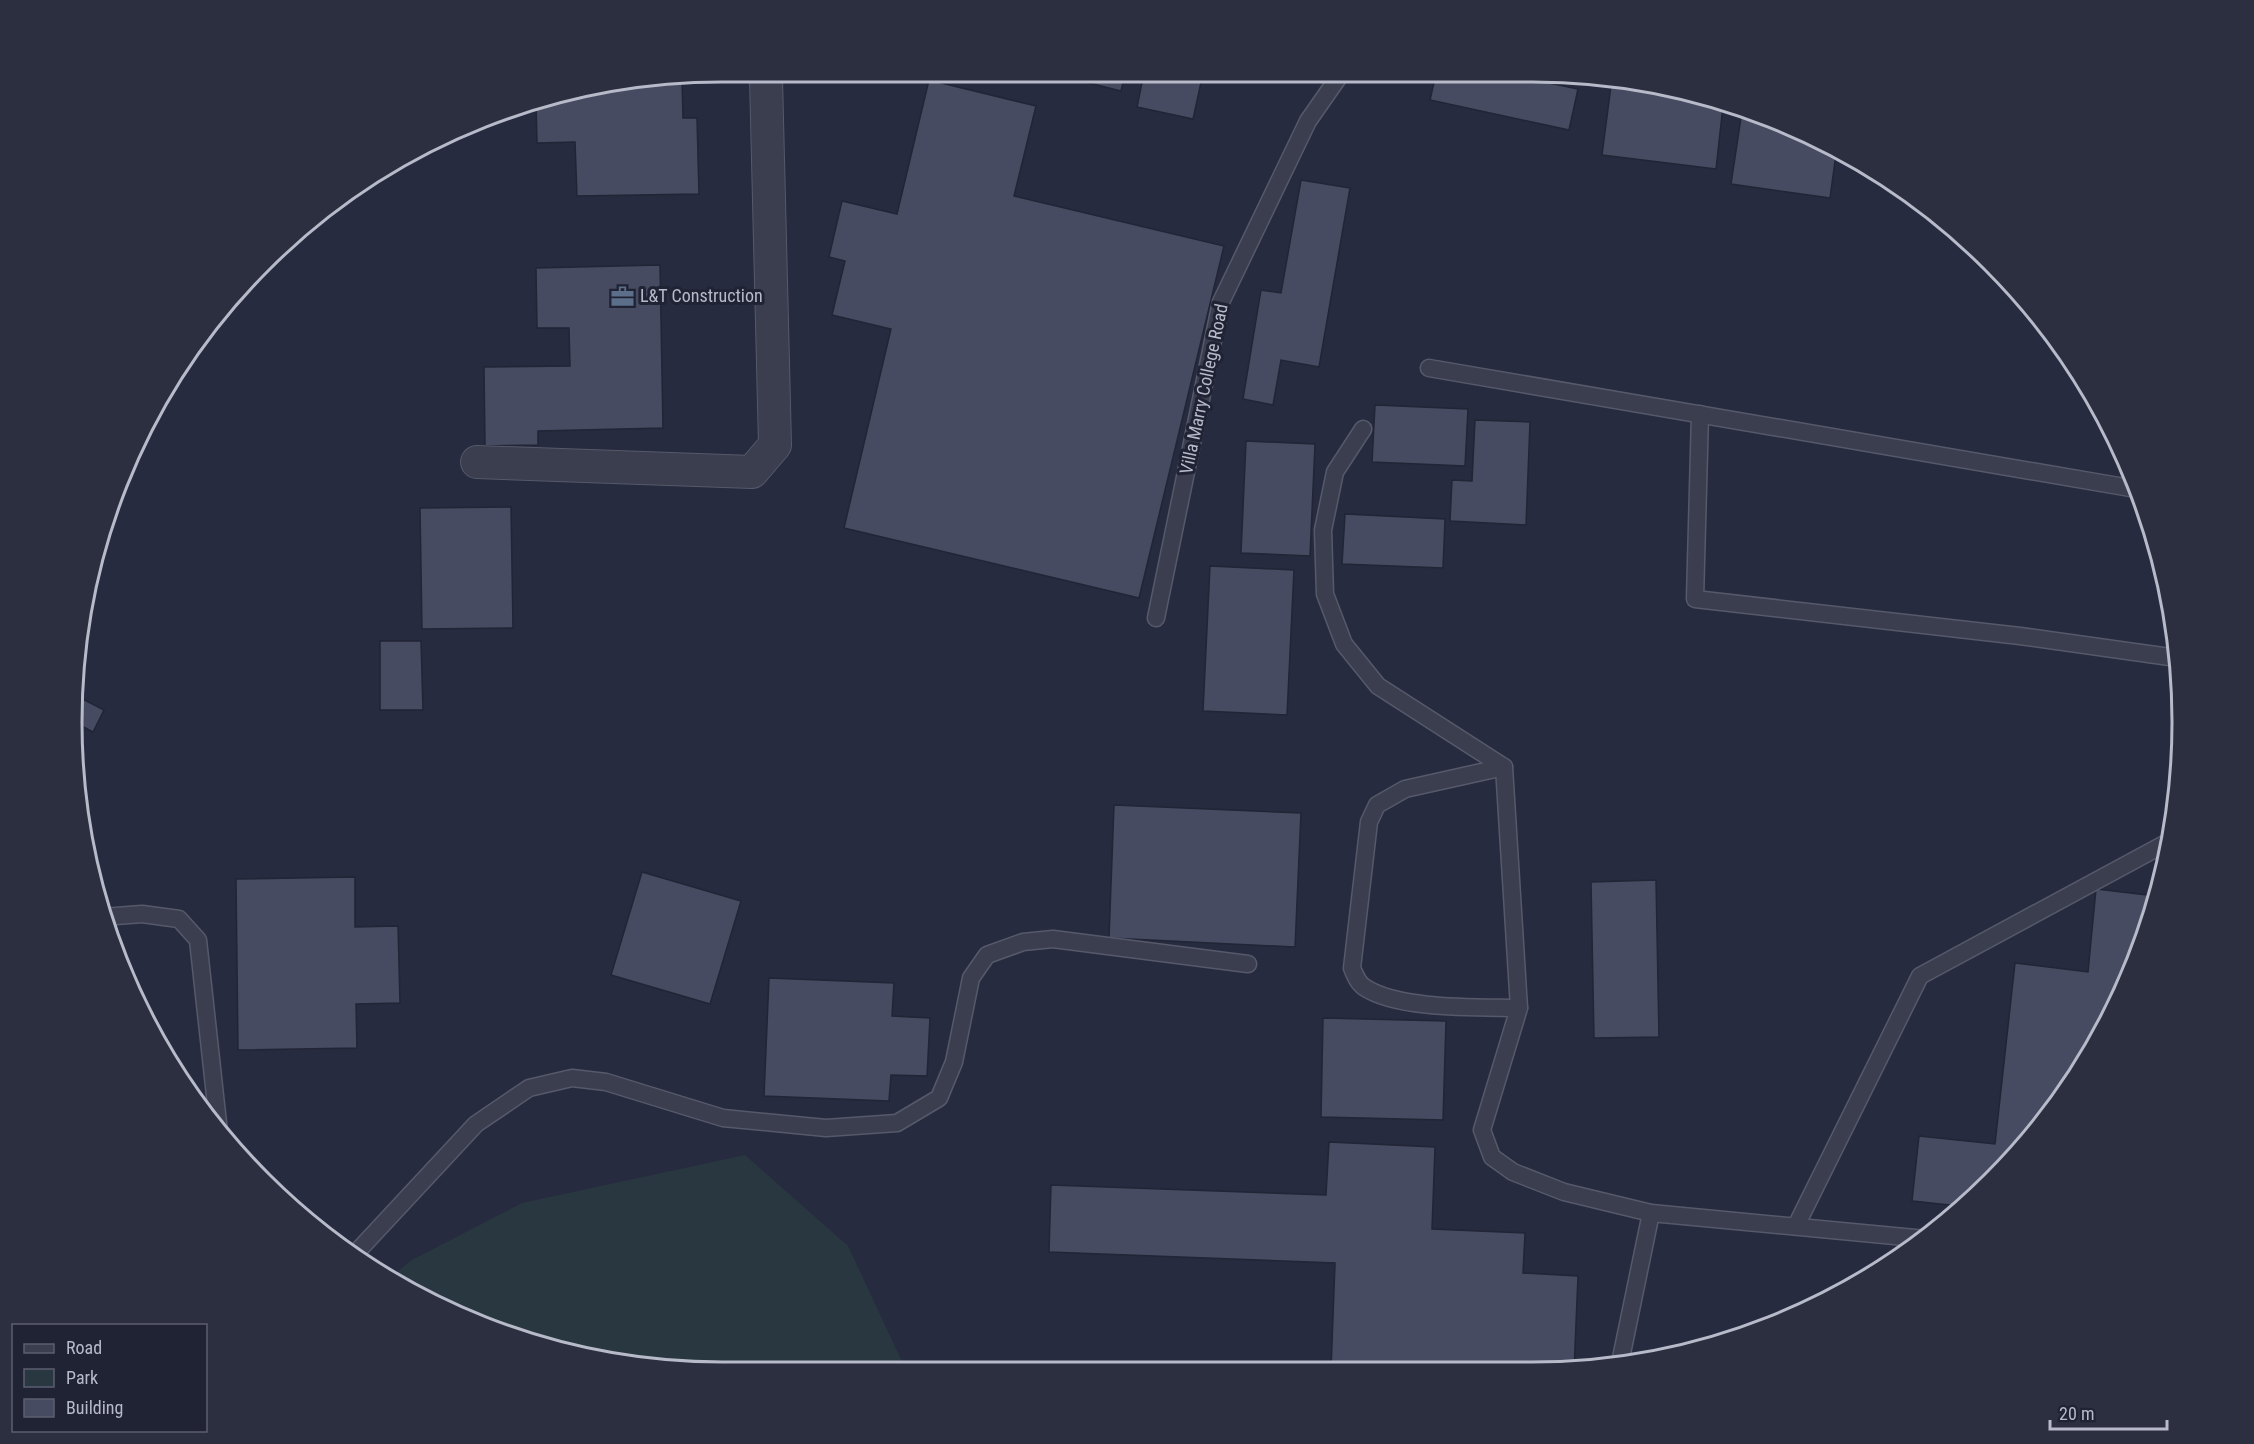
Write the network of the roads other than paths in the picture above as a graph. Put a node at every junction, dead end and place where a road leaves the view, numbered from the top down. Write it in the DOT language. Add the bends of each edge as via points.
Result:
graph roads {
  1 [pos="766,82"];
  2 [pos="1335,82"];
  3 [pos="1429,368"];
  4 [pos="1700,414"];
  5 [pos="1363,429"];
  6 [pos="477,462"];
  7 [pos="2127,487"];
  8 [pos="1156,618"];
  9 [pos="2168,657"];
  10 [pos="1504,767"];
  11 [pos="2159,848"];
  12 [pos="112,916"];
  13 [pos="1248,964"];
  14 [pos="1519,1008"];
  15 [pos="217,1114"];
  16 [pos="1651,1213"];
  17 [pos="1796,1226"];
  18 [pos="1910,1237"];
  19 [pos="360,1249"];
  20 [pos="1622,1355"];
  1 -- 6 [label="street" via="776,445 752,472"];
  2 -- 8 [label="lane, Villa Marry College Road" via="1308,121 1221,302"];
  3 -- 4 [label="lane"];
  4 -- 7 [label="lane"];
  4 -- 9 [label="lane" via="1695,599"];
  5 -- 10 [label="lane" via="1335,472 1323,530 1325,594 1344,644 1378,686"];
  10 -- 14 [label="lane"];
  10 -- 14 [label="lane" via="1405,789 1377,805 1369,822 1352,968 1362,986 1380,996 1442,1007"];
  11 -- 17 [label="lane" via="1920,976"];
  12 -- 15 [label="lane" via="142,914 179,919 198,940"];
  13 -- 19 [label="lane" via="1053,939 1023,942 987,955 971,978 954,1062 939,1098 897,1123 826,1128 723,1118 606,1082 584,1079 529,1088 476,1124"];
  14 -- 16 [label="lane" via="1482,1131 1492,1156 1513,1172 1564,1192"];
  16 -- 17 [label="lane"];
  16 -- 20 [label="lane"];
  17 -- 18 [label="lane"];
}
